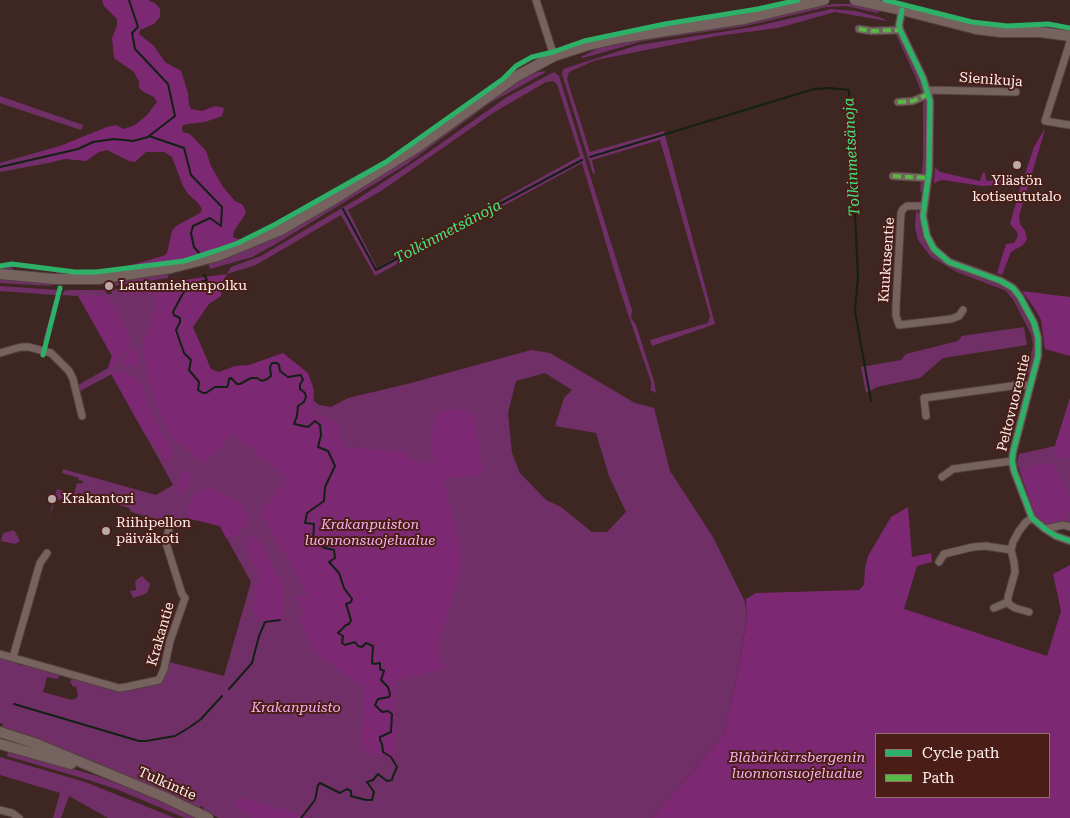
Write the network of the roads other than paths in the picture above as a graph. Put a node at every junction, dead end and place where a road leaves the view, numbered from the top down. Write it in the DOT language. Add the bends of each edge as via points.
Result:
graph roads {
  1 [pos="536,0"];
  2 [pos="824,0"];
  3 [pos="855,0"];
  4 [pos="875,2"];
  5 [pos="902,10"];
  6 [pos="859,29"];
  7 [pos="900,30"];
  8 [pos="1070,36"];
  9 [pos="1070,42"];
  10 [pos="554,56"];
  11 [pos="928,92"];
  12 [pos="1016,92"];
  13 [pos="898,102"];
  14 [pos="1070,125"];
  15 [pos="893,176"];
  16 [pos="928,178"];
  17 [pos="924,206"];
  18 [pos="0,274"];
  19 [pos="963,310"];
  20 [pos="0,353"];
  21 [pos="1030,385"];
  22 [pos="82,416"];
  23 [pos="926,416"];
  24 [pos="1012,460"];
  25 [pos="942,477"];
  26 [pos="1032,518"];
  27 [pos="170,523"];
  28 [pos="1070,527"];
  29 [pos="1045,529"];
  30 [pos="1070,541"];
  31 [pos="1011,550"];
  32 [pos="47,553"];
  33 [pos="939,562"];
  34 [pos="1008,602"];
  35 [pos="994,608"];
  36 [pos="1029,612"];
  37 [pos="0,654"];
  38 [pos="13,657"];
  39 [pos="0,732"];
  40 [pos="0,744"];
  41 [pos="115,777"];
  42 [pos="0,810"];
  43 [pos="19,818"];
  44 [pos="208,818"];
  1 -- 10 [label="street"];
  2 -- 10 [label="main road" via="744,19 620,38"];
  3 -- 4 [label="main road"];
  4 -- 5 [label="main road"];
  5 -- 7 [label="street"];
  5 -- 8 [label="main road" via="988,32 1040,32"];
  6 -- 7 [label="street"];
  7 -- 11 [label="street, Peltovuorentie"];
  9 -- 14 [label="street" via="1045,121"];
  10 -- 18 [label="main road" via="517,76 419,146 332,202 281,230 218,256 145,273 98,279"];
  11 -- 12 [label="street, Sienikuja"];
  11 -- 13 [label="street, Sienikuja" via="913,101"];
  11 -- 16 [label="street, Peltovuorentie"];
  15 -- 16 [label="street"];
  16 -- 17 [label="street, Peltovuorentie"];
  17 -- 19 [label="street, Kuukusentie" via="907,206 901,213 896,306 899,325 951,318 959,316"];
  17 -- 21 [label="street, Peltovuorentie" via="924,227 940,256 1001,281 1020,297 1038,338 1038,356"];
  20 -- 22 [label="street" via="29,347 51,353 69,371"];
  21 -- 23 [label="street" via="924,398"];
  21 -- 24 [label="street, Peltovuorentie"];
  24 -- 25 [label="street" via="953,469"];
  24 -- 26 [label="street, Peltovuorentie"];
  26 -- 29 [label="street, Peltovuorentie"];
  26 -- 31 [label="street" via="1019,531"];
  27 -- 38 [label="street, Krakantie" via="166,542 185,598 159,680 119,688"];
  28 -- 29 [label="street"];
  29 -- 30 [label="street, Peltovuorentie"];
  31 -- 33 [label="street" via="973,547 944,554"];
  31 -- 34 [label="street" via="1015,572"];
  32 -- 38 [label="street" via="40,563"];
  34 -- 35 [label="street"];
  34 -- 36 [label="street"];
  37 -- 38 [label="street, Krakantie"];
  39 -- 41 [label="main road"];
  40 -- 41 [label="main road"];
  41 -- 44 [label="main road, Tulkintie"];
  42 -- 43 [label="street"];
}
